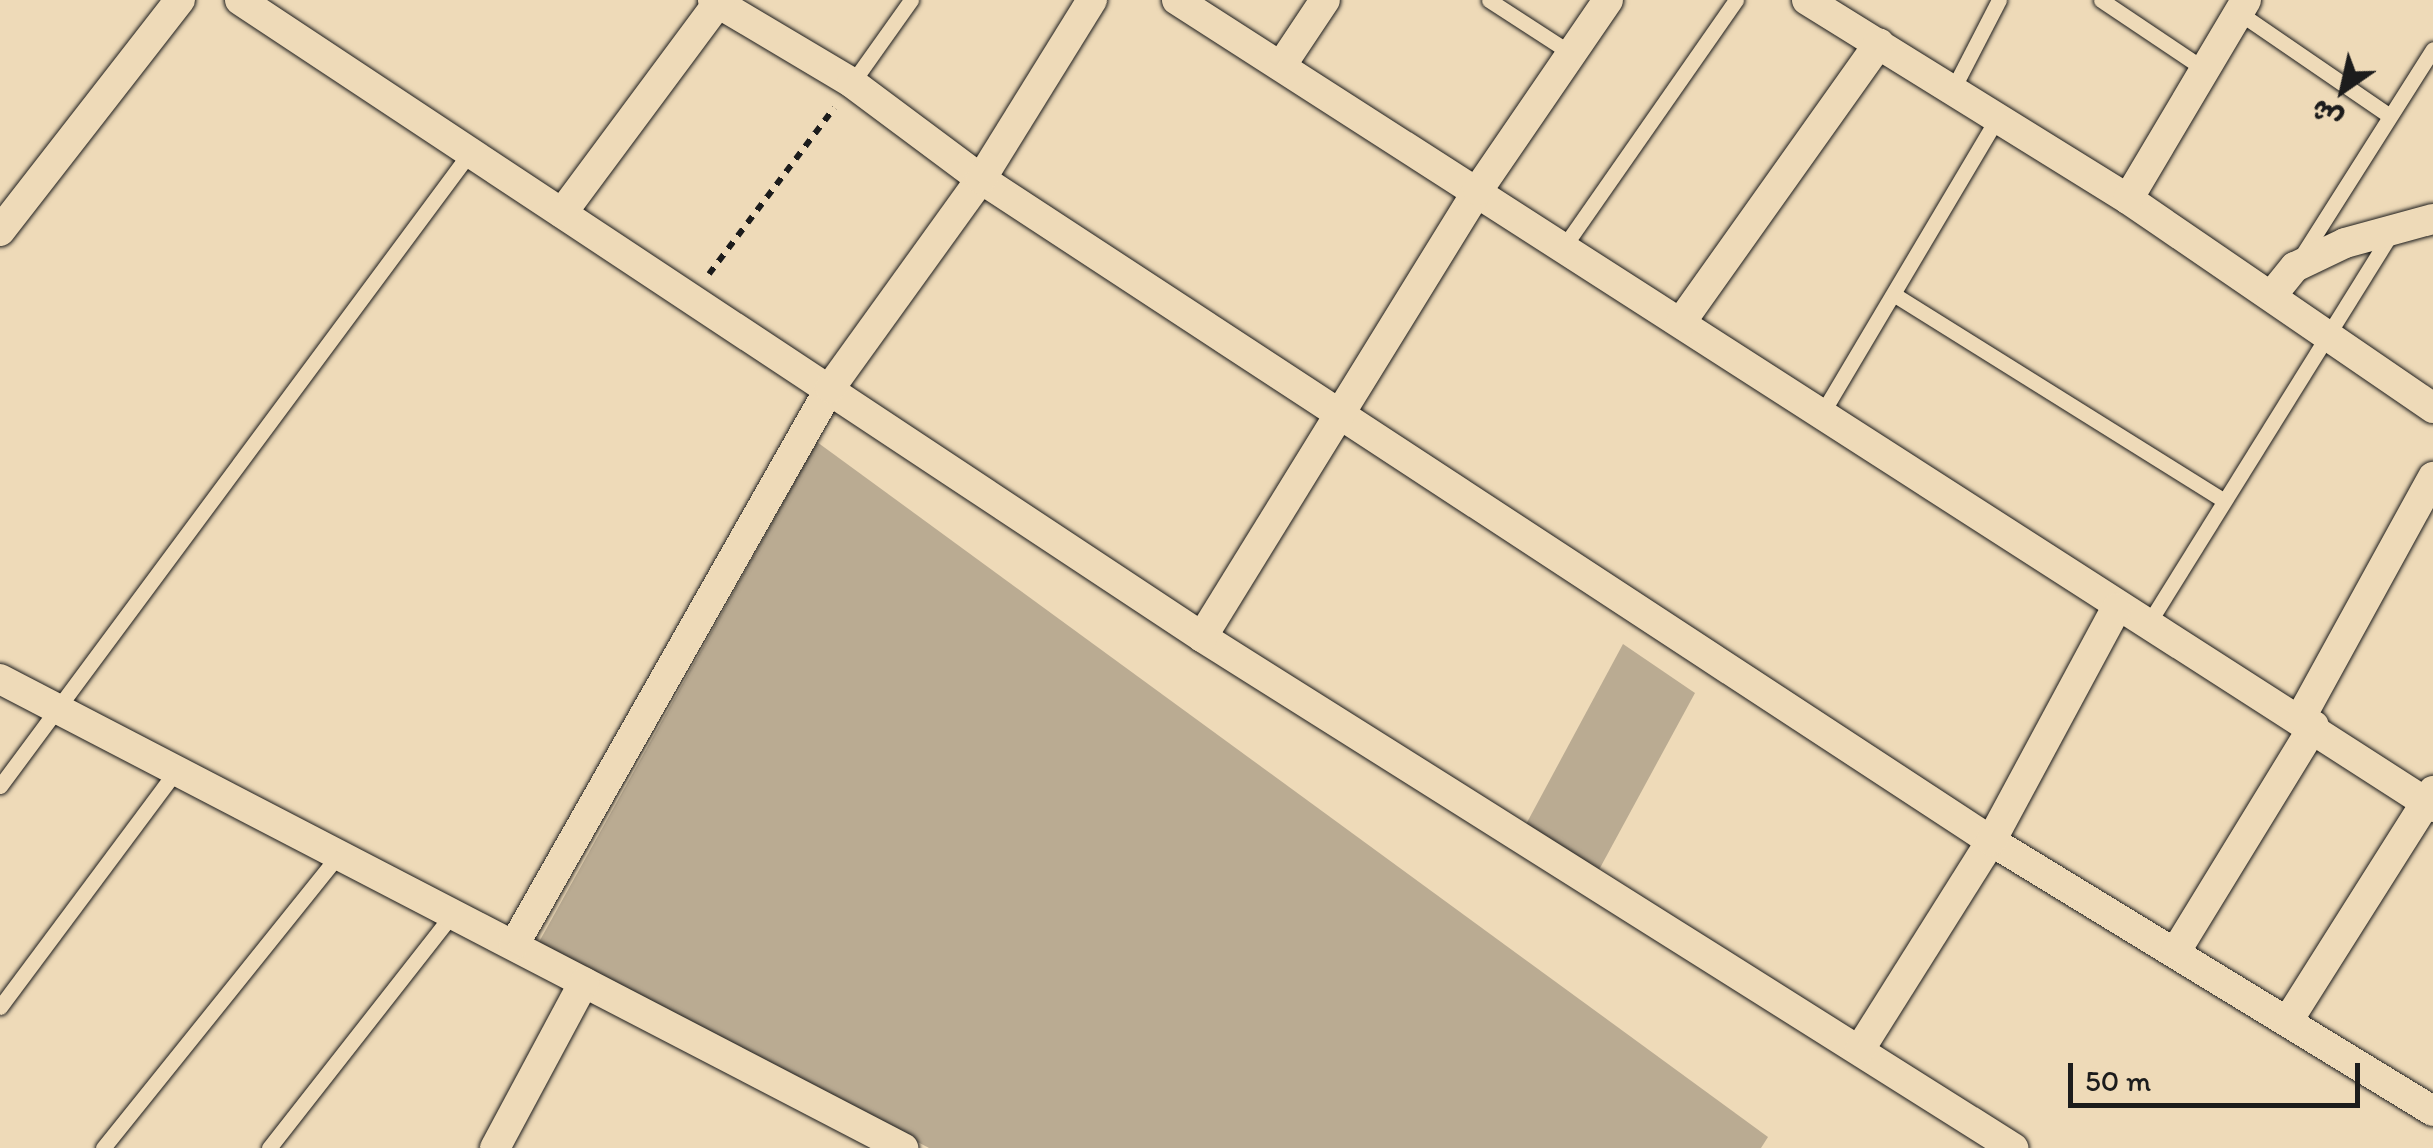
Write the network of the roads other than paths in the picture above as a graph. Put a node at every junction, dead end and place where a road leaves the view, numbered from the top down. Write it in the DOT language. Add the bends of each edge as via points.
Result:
graph roads {
  1 [pos="180,0"];
  2 [pos="240,0"];
  3 [pos="912,0"];
  4 [pos="1092,0"];
  5 [pos="1177,0"];
  6 [pos="1325,0"];
  7 [pos="1488,0"];
  8 [pos="1608,0"];
  9 [pos="1736,0"];
  10 [pos="1808,0"];
  11 [pos="2000,0"];
  12 [pos="2101,0"];
  13 [pos="717,1"];
  14 [pos="2242,6"];
  15 [pos="1880,43"];
  16 [pos="2433,50"];
  17 [pos="1572,54"];
  18 [pos="1281,66"];
  19 [pos="2201,67"];
  20 [pos="852,83"];
  21 [pos="1954,87"];
  22 [pos="2390,116"];
  23 [pos="1998,117"];
  24 [pos="470,151"];
  25 [pos="981,179"];
  26 [pos="1478,190"];
  27 [pos="2128,199"];
  28 [pos="562,213"];
  29 [pos="2433,220"];
  30 [pos="2396,226"];
  31 [pos="0,231"];
  32 [pos="1565,245"];
  33 [pos="2295,267"];
  34 [pos="1895,294"];
  35 [pos="2272,295"];
  36 [pos="1680,322"];
  37 [pos="2333,336"];
  38 [pos="830,388"];
  39 [pos="2433,408"];
  40 [pos="1338,411"];
  41 [pos="1821,415"];
  42 [pos="2433,477"];
  43 [pos="2222,498"];
  44 [pos="2116,610"];
  45 [pos="2148,624"];
  46 [pos="1202,637"];
  47 [pos="0,679"];
  48 [pos="56,708"];
  49 [pos="2307,721"];
  50 [pos="176,771"];
  51 [pos="0,786"];
  52 [pos="2431,800"];
  53 [pos="1992,841"];
  54 [pos="340,853"];
  55 [pos="454,912"];
  56 [pos="514,946"];
  57 [pos="2176,951"];
  58 [pos="584,982"];
  59 [pos="0,1007"];
  60 [pos="2289,1018"];
  61 [pos="1860,1049"];
  62 [pos="2433,1111"];
  63 [pos="102,1148"];
  64 [pos="269,1148"];
  65 [pos="495,1148"];
  66 [pos="902,1148"];
  67 [pos="2013,1148"];
  1 -- 31 [label="street"];
  2 -- 24 [label="street"];
  3 -- 20 [label="lane"];
  4 -- 25 [label="street"];
  5 -- 18 [label="street"];
  6 -- 18 [label="street"];
  7 -- 17 [label="lane"];
  8 -- 17 [label="street"];
  9 -- 32 [label="lane"];
  10 -- 15 [label="street"];
  11 -- 21 [label="lane"];
  12 -- 19 [label="lane"];
  13 -- 20 [label="street"];
  13 -- 28 [label="street"];
  14 -- 19 [label="street"];
  14 -- 22 [label="lane"];
  15 -- 21 [label="street"];
  15 -- 36 [label="street"];
  16 -- 22 [label="lane"];
  17 -- 26 [label="street"];
  18 -- 26 [label="street"];
  19 -- 27 [label="street"];
  20 -- 25 [label="street"];
  21 -- 23 [label="street"];
  22 -- 33 [label="lane"];
  23 -- 27 [label="street"];
  23 -- 34 [label="lane"];
  24 -- 28 [label="street"];
  24 -- 48 [label="lane"];
  25 -- 38 [label="street"];
  25 -- 40 [label="street"];
  26 -- 32 [label="street"];
  26 -- 40 [label="street"];
  27 -- 35 [label="street"];
  28 -- 38 [label="street"];
  29 -- 30 [label="street"];
  30 -- 33 [label="street"];
  30 -- 37 [label="lane"];
  32 -- 36 [label="street"];
  33 -- 35 [label="street"];
  34 -- 41 [label="lane"];
  34 -- 43 [label="lane"];
  35 -- 37 [label="street"];
  36 -- 41 [label="street"];
  37 -- 39 [label="street"];
  37 -- 43 [label="lane"];
  38 -- 46 [label="street"];
  38 -- 56 [label="street"];
  40 -- 46 [label="street"];
  40 -- 53 [label="street"];
  41 -- 44 [label="street"];
  42 -- 49 [label="street"];
  43 -- 45 [label="lane"];
  44 -- 45 [label="street"];
  44 -- 53 [label="street"];
  45 -- 49 [label="street"];
  46 -- 61 [label="street"];
  47 -- 48 [label="street"];
  48 -- 50 [label="street"];
  48 -- 51 [label="lane"];
  49 -- 52 [label="street"];
  49 -- 57 [label="street"];
  50 -- 54 [label="street"];
  50 -- 59 [label="lane"];
  52 -- 60 [label="street"];
  53 -- 57 [label="street"];
  53 -- 61 [label="street"];
  54 -- 55 [label="street"];
  54 -- 63 [label="lane"];
  55 -- 56 [label="street"];
  55 -- 64 [label="lane"];
  56 -- 58 [label="street"];
  57 -- 60 [label="street"];
  58 -- 65 [label="street"];
  58 -- 66 [label="street"];
  60 -- 62 [label="street"];
  61 -- 67 [label="street"];
}
